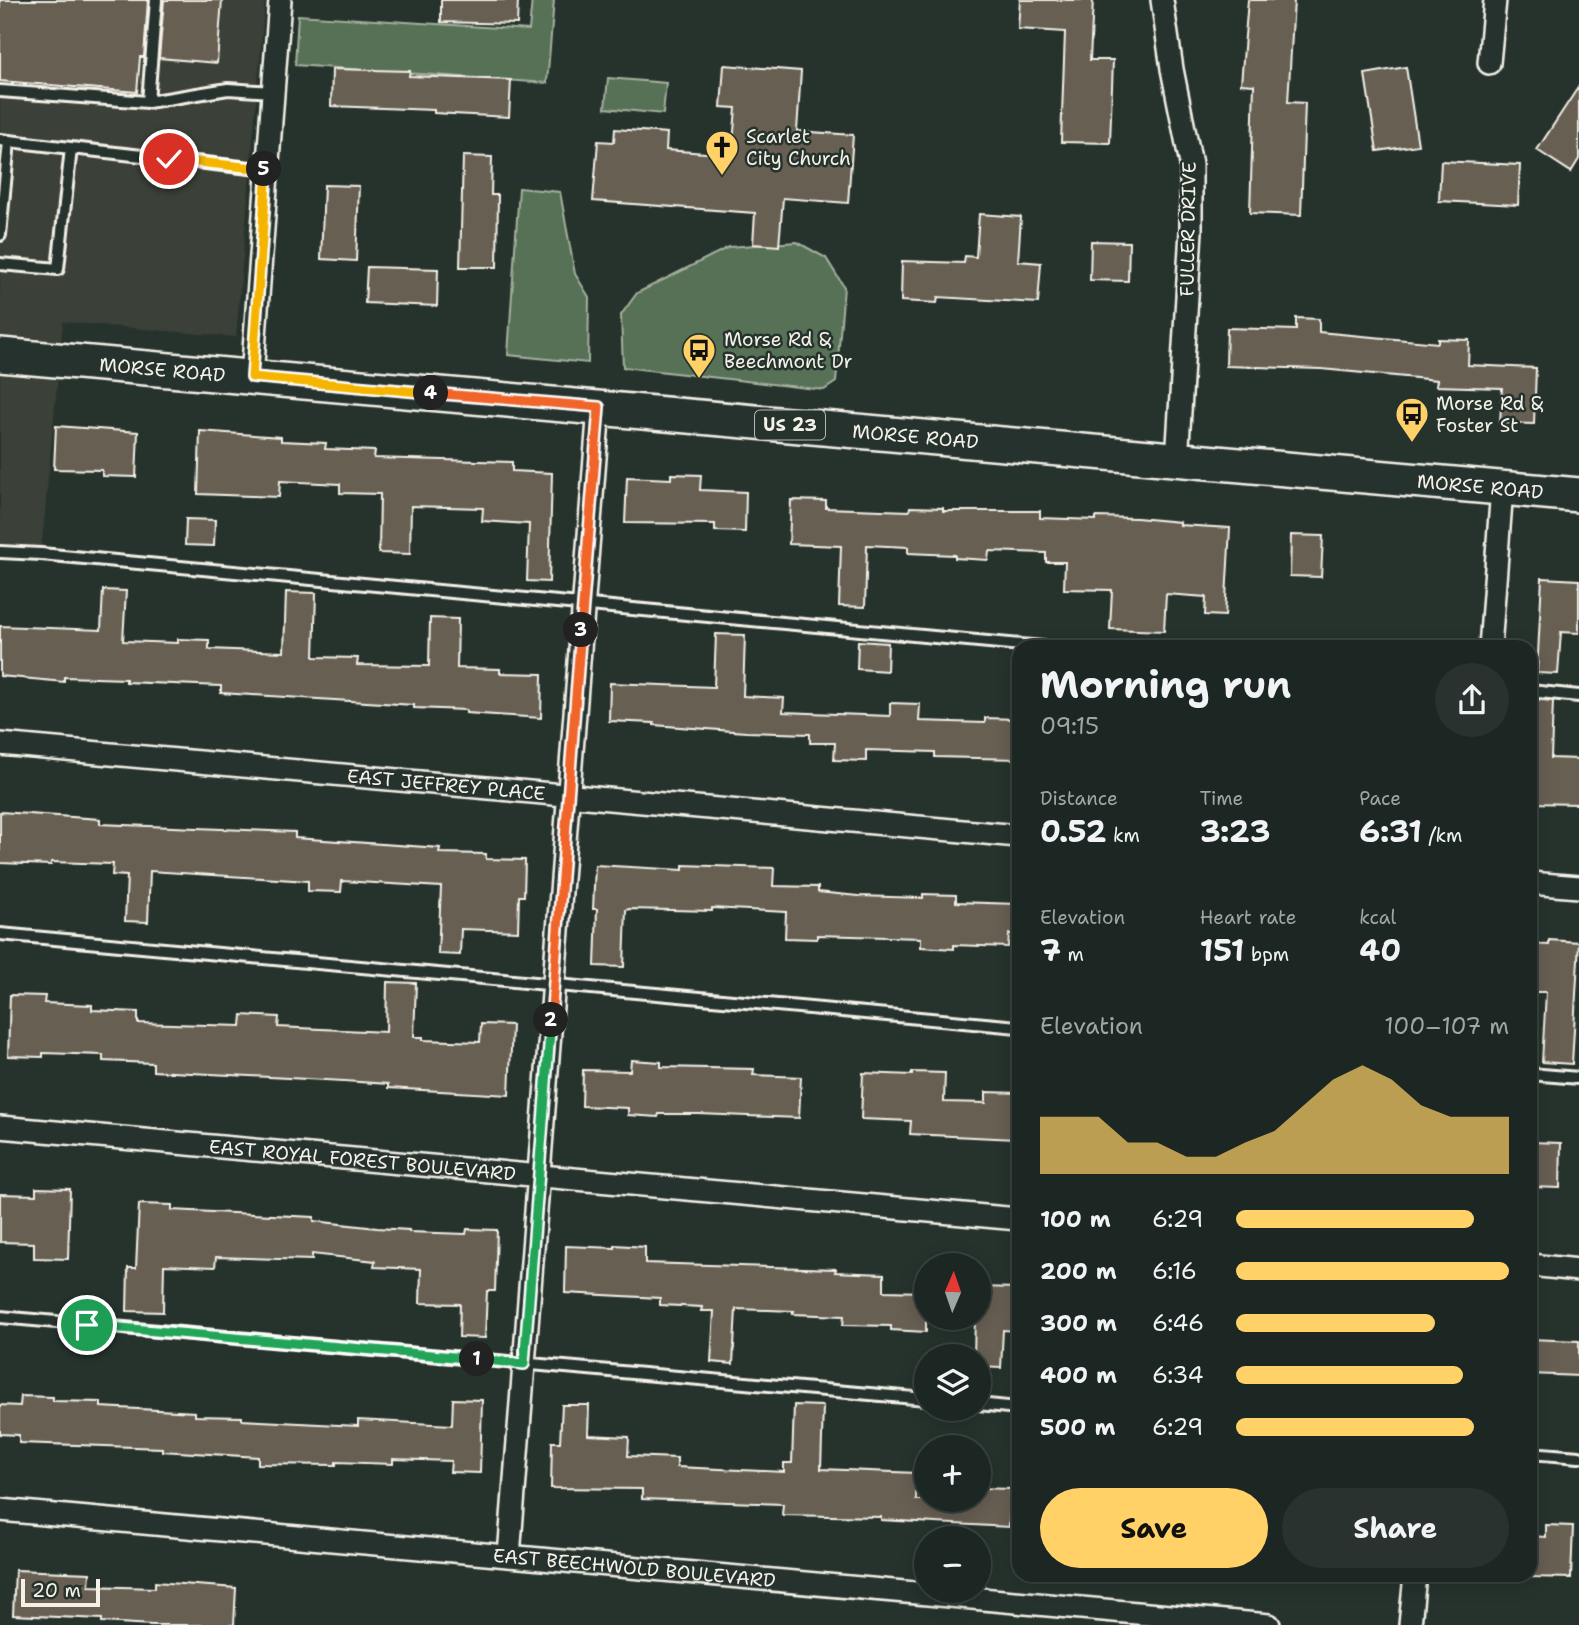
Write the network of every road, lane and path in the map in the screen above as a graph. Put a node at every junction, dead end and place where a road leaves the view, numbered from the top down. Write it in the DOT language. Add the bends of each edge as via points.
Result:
graph roads {
  1 [pos="156,0"];
  2 [pos="280,0"];
  3 [pos="1162,0"];
  4 [pos="1495,0"];
  5 [pos="1489,63"];
  6 [pos="0,91"];
  7 [pos="273,92"];
  8 [pos="148,102"];
  9 [pos="5,141"];
  10 [pos="71,148"];
  11 [pos="267,170"];
  12 [pos="0,235"];
  13 [pos="0,264"];
  14 [pos="0,355"];
  15 [pos="252,377"];
  16 [pos="599,407"];
  17 [pos="1177,461"];
  18 [pos="1502,488"];
  19 [pos="1579,495"];
  20 [pos="0,552"];
  21 [pos="583,604"];
  22 [pos="1491,640"];
  23 [pos="1012,644"];
  24 [pos="1537,692"];
  25 [pos="1579,696"];
  26 [pos="0,744"];
  27 [pos="568,795"];
  28 [pos="1012,835"];
  29 [pos="1537,884"];
  30 [pos="1579,887"];
  31 [pos="0,934"];
  32 [pos="553,985"];
  33 [pos="1012,1026"];
  34 [pos="1537,1075"];
  35 [pos="1579,1078"];
  36 [pos="0,1127"];
  37 [pos="539,1176"];
  38 [pos="1012,1218"];
  39 [pos="1537,1266"];
  40 [pos="1579,1270"];
  41 [pos="0,1317"];
  42 [pos="524,1364"];
  43 [pos="914,1398"];
  44 [pos="991,1405"];
  45 [pos="1012,1407"];
  46 [pos="1537,1454"];
  47 [pos="1579,1457"];
  48 [pos="0,1510"];
  49 [pos="509,1556"];
  50 [pos="1414,1582"];
  51 [pos="1269,1625"];
  52 [pos="1410,1625"];
  1 -- 8 [label="lane"];
  2 -- 7 [label="street"];
  3 -- 17 [label="street, FULLER DRIVE" via="1191,164"];
  4 -- 5 [label="street"];
  6 -- 8 [label="lane"];
  7 -- 8 [label="lane" via="228,89"];
  7 -- 11 [label="street"];
  9 -- 10 [label="lane"];
  9 -- 12 [label="lane"];
  10 -- 11 [label="lane"];
  10 -- 13 [label="lane" via="58,269"];
  11 -- 15 [label="street"];
  14 -- 15 [label="main road, MORSE ROAD / US 23"];
  15 -- 16 [label="main road, MORSE ROAD / US 23"];
  16 -- 17 [label="main road, MORSE ROAD / US 23"];
  16 -- 21 [label="street"];
  17 -- 18 [label="main road, MORSE ROAD / US 23"];
  18 -- 19 [label="main road, MORSE ROAD / US 23"];
  18 -- 22 [label="street"];
  20 -- 21 [label="lane"];
  21 -- 23 [label="lane"];
  21 -- 27 [label="street"];
  24 -- 25 [label="lane"];
  26 -- 27 [label="street, EAST JEFFREY PLACE"];
  27 -- 28 [label="street, EAST JEFFREY PLACE"];
  27 -- 32 [label="street"];
  29 -- 30 [label="street"];
  31 -- 32 [label="lane"];
  32 -- 33 [label="lane"];
  32 -- 37 [label="street"];
  34 -- 35 [label="lane"];
  36 -- 37 [label="street, EAST ROYAL FOREST BOULEVARD"];
  37 -- 38 [label="street, EAST ROYAL FOREST BOULEVARD"];
  37 -- 42 [label="street"];
  39 -- 40 [label="street"];
  41 -- 42 [label="lane"];
  42 -- 43 [label="lane"];
  42 -- 49 [label="street"];
  44 -- 45 [label="lane"];
  46 -- 47 [label="lane"];
  48 -- 49 [label="street, EAST BEECHWOLD BOULEVARD"];
  49 -- 51 [label="street, EAST BEECHWOLD BOULEVARD"];
  50 -- 52 [label="street"];
}
